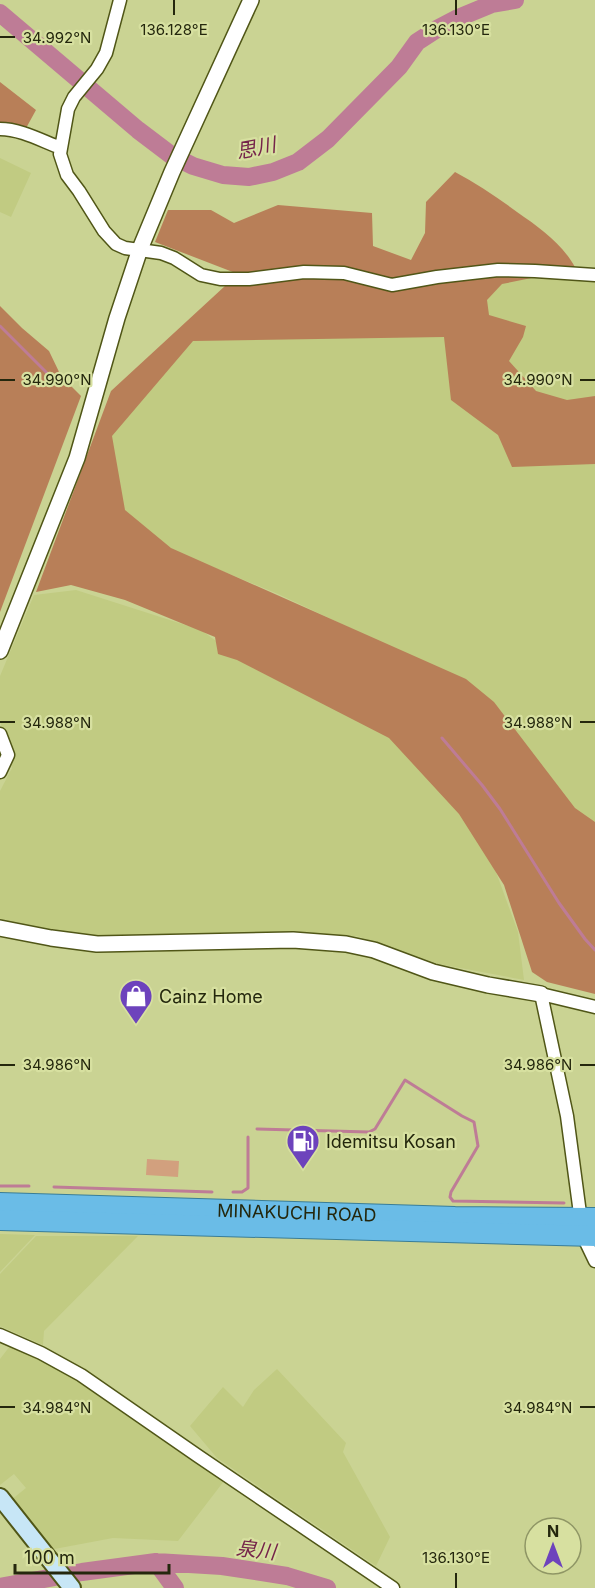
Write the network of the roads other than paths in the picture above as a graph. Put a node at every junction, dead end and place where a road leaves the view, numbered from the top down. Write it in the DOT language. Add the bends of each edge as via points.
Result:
graph roads {
  1 [pos="120,0"];
  2 [pos="250,0"];
  3 [pos="0,129"];
  4 [pos="61,148"];
  5 [pos="140,249"];
  6 [pos="595,275"];
  7 [pos="0,651"];
  8 [pos="0,734"];
  9 [pos="0,772"];
  10 [pos="0,928"];
  11 [pos="541,994"];
  12 [pos="595,1007"];
  13 [pos="0,1203"];
  14 [pos="0,1220"];
  15 [pos="589,1227"];
  16 [pos="595,1261"];
  17 [pos="0,1335"];
  18 [pos="0,1497"];
  19 [pos="72,1588"];
  20 [pos="393,1588"];
  1 -- 4 [label="street" via="106,53 68,109"];
  2 -- 5 [label="street"];
  3 -- 4 [label="street"];
  4 -- 5 [label="street" via="67,175 104,231 116,244"];
  5 -- 6 [label="street" via="161,253 201,275 220,279 344,273 392,285 498,270"];
  5 -- 7 [label="street" via="77,458"];
  8 -- 9 [label="street" via="8,755"];
  10 -- 11 [label="street" via="97,944 293,940 346,944 434,972"];
  11 -- 12 [label="street"];
  11 -- 15 [label="street"];
  13 -- 15 [label="highway, MINAKUCHI ROAD" via="455,1217"];
  14 -- 15 [label="highway, MINAKUCHI ROAD"];
  15 -- 16 [label="street"];
  17 -- 20 [label="street" via="81,1375"];
  18 -- 19 [label="main road"];
}
